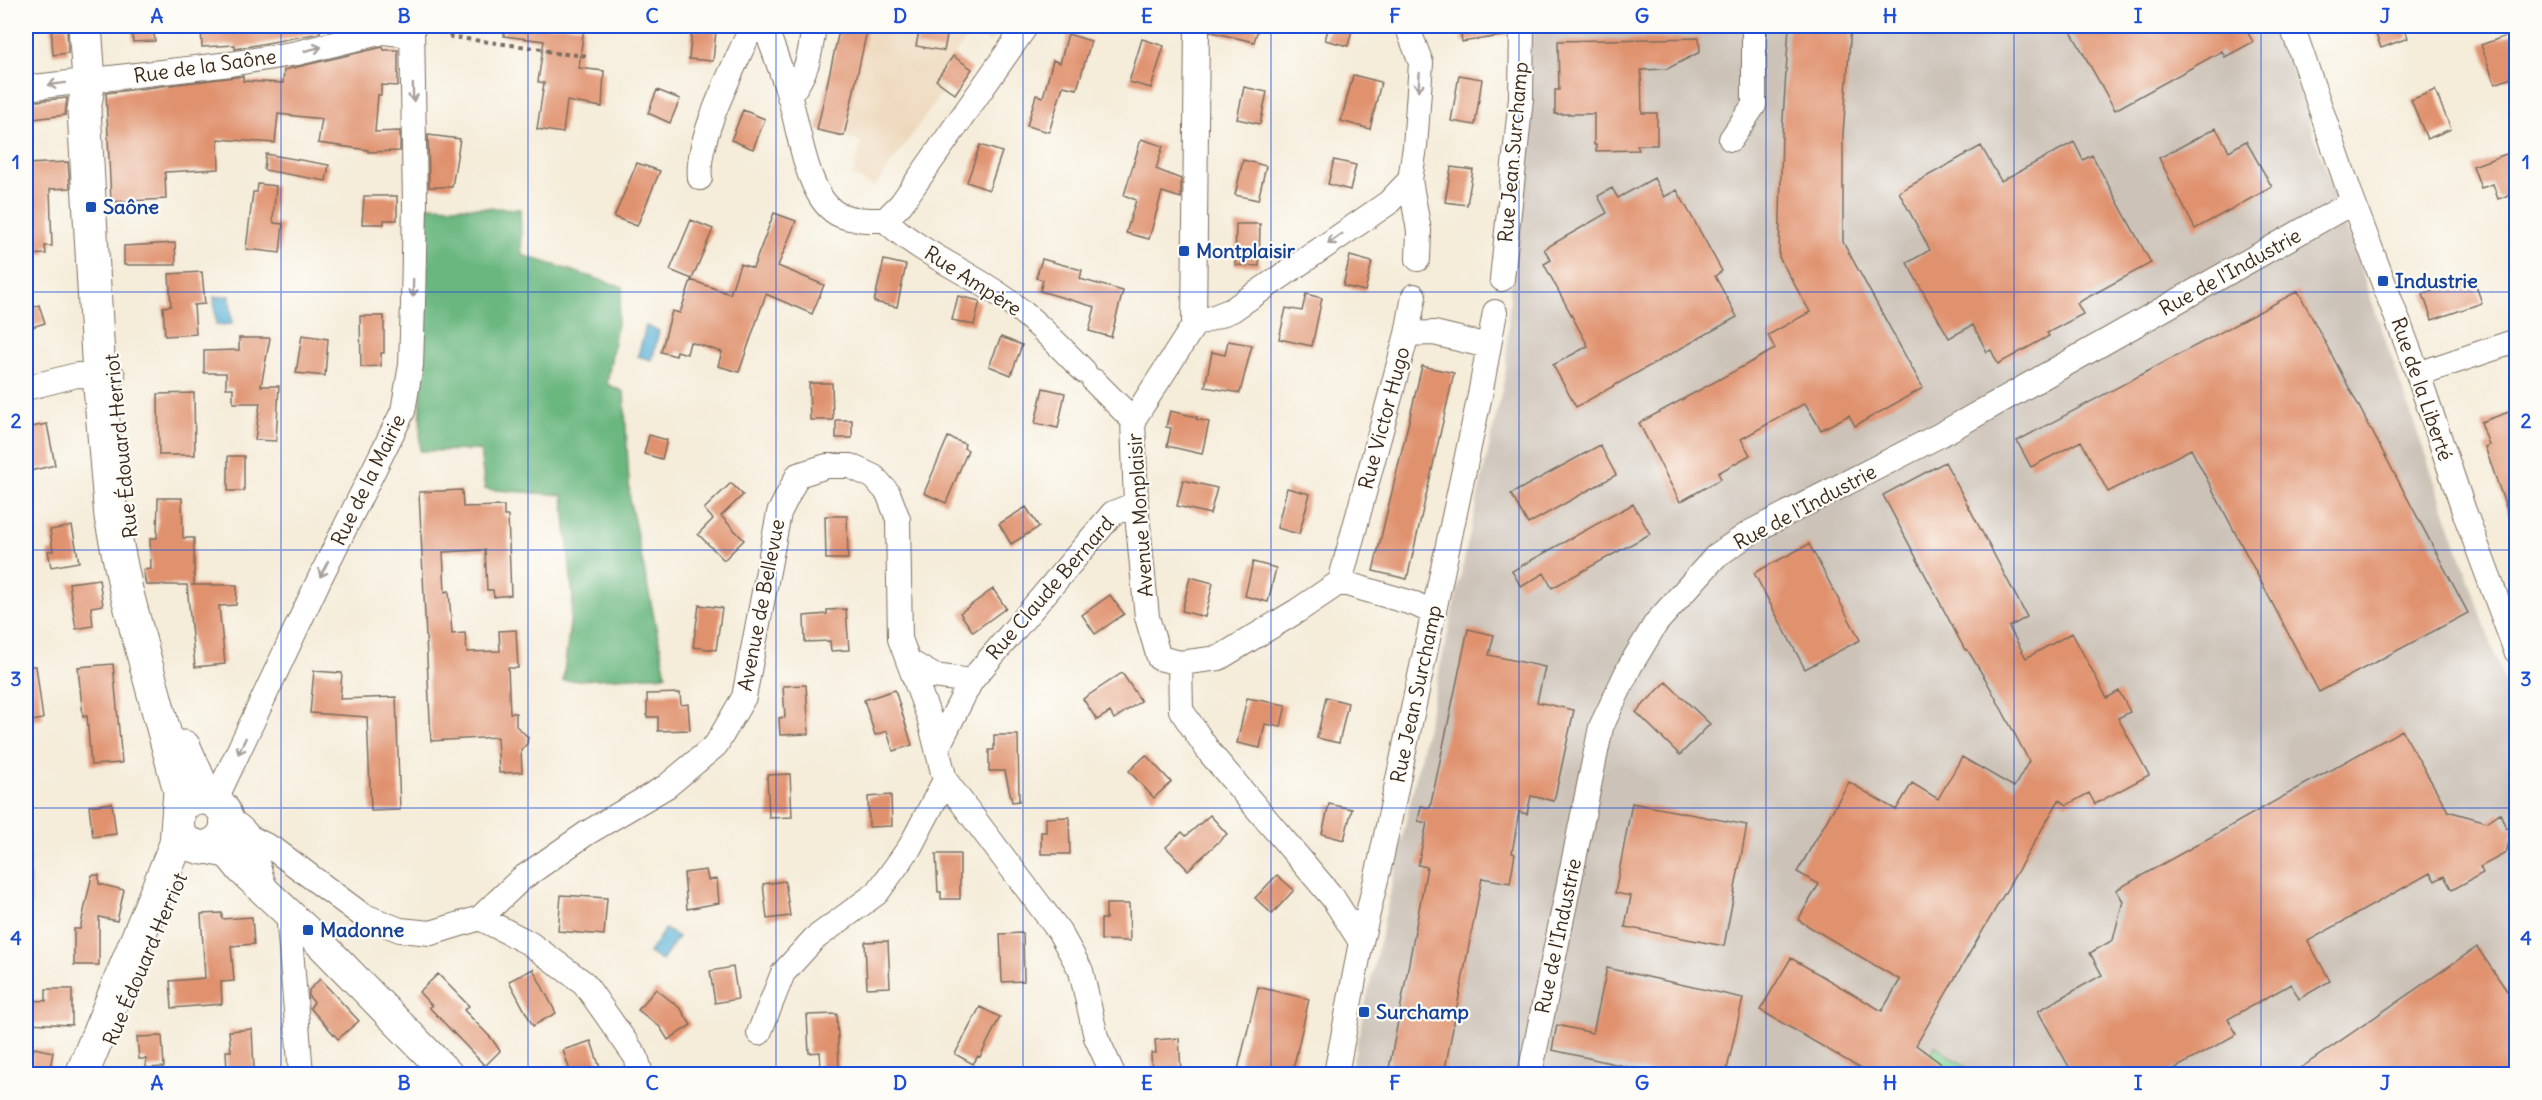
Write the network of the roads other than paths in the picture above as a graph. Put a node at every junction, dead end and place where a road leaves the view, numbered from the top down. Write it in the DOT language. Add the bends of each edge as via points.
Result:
graph roads {
  1 [pos="85,26"];
  2 [pos="752,26"];
  3 [pos="765,26"];
  4 [pos="814,26"];
  5 [pos="1026,26"];
  6 [pos="1197,26"];
  7 [pos="1407,26"];
  8 [pos="1522,26"];
  9 [pos="1754,26"];
  10 [pos="2292,26"];
  11 [pos="386,29"];
  12 [pos="412,30"];
  13 [pos="89,80"];
  14 [pos="26,88"];
  15 [pos="789,96"];
  16 [pos="1731,140"];
  17 [pos="700,178"];
  18 [pos="1410,180"];
  19 [pos="2353,202"];
  20 [pos="885,220"];
  21 [pos="1419,259"];
  22 [pos="1502,279"];
  23 [pos="1414,296"];
  24 [pos="1495,312"];
  25 [pos="1194,325"];
  26 [pos="1407,334"];
  27 [pos="2517,341"];
  28 [pos="1488,346"];
  29 [pos="2418,374"];
  30 [pos="106,375"];
  31 [pos="26,388"];
  32 [pos="1134,420"];
  33 [pos="1136,504"];
  34 [pos="1340,582"];
  35 [pos="1434,613"];
  36 [pos="2511,620"];
  37 [pos="2517,651"];
  38 [pos="908,661"];
  39 [pos="1180,663"];
  40 [pos="971,681"];
  41 [pos="938,748"];
  42 [pos="945,780"];
  43 [pos="214,830"];
  44 [pos="288,912"];
  45 [pos="480,918"];
  46 [pos="1361,942"];
  47 [pos="759,1033"];
  48 [pos="82,1074"];
  49 [pos="98,1074"];
  50 [pos="302,1074"];
  51 [pos="448,1074"];
  52 [pos="641,1074"];
  53 [pos="1113,1074"];
  54 [pos="1336,1074"];
  55 [pos="1530,1074"];
  1 -- 13 [label="main road"];
  2 -- 17 [label="street" via="704,139 698,164"];
  3 -- 15 [label="street"];
  4 -- 15 [label="street" via="802,80"];
  5 -- 20 [label="street" via="904,200"];
  6 -- 25 [label="street"];
  7 -- 18 [label="street, one-way" via="1421,63"];
  8 -- 22 [label="street, Rue Jean Surchamp" via="1521,98"];
  9 -- 16 [label="street" via="1754,105"];
  10 -- 19 [label="street, Rue de la Liberté"];
  11 -- 12 [label="street, Rue de la Saône"];
  13 -- 11 [label="street, Rue de la Saône, one-way" via="297,53"];
  12 -- 43 [label="street, Rue de la Mairie, one-way" via="413,303 411,365 403,411 318,580"];
  13 -- 14 [label="street, Rue de la Saône, one-way"];
  13 -- 30 [label="main road" via="84,110"];
  15 -- 20 [label="street" via="811,177 822,200 836,213"];
  18 -- 21 [label="street" via="1419,231"];
  18 -- 25 [label="street, one-way" via="1388,203 1241,304"];
  19 -- 29 [label="street, Rue de la Liberté"];
  19 -- 55 [label="street, Rue de l'Industrie" via="1940,435 1752,532 1716,556 1656,623 1601,727"];
  20 -- 32 [label="street, Rue Ampère" via="903,237 1023,313"];
  23 -- 26 [label="street"];
  24 -- 28 [label="street, Rue Jean Surchamp"];
  25 -- 32 [label="street, Avenue Monplaisir"];
  26 -- 28 [label="street, Rue Victor Hugo" via="1434,333"];
  26 -- 34 [label="street, Rue Victor Hugo"];
  27 -- 29 [label="street"];
  28 -- 35 [label="street, Rue Jean Surchamp"];
  29 -- 36 [label="street, Rue de la Liberté" via="2464,511"];
  30 -- 31 [label="street" via="77,375"];
  30 -- 43 [label="main road" via="111,517 143,655 180,791"];
  32 -- 33 [label="street, Avenue Monplaisir"];
  33 -- 39 [label="street, Avenue Monplaisir" via="1146,617 1159,657"];
  33 -- 40 [label="street, Rue Claude Bernard" via="1113,513"];
  34 -- 35 [label="street"];
  34 -- 39 [label="street" via="1219,657"];
  35 -- 46 [label="street, Rue Jean Surchamp"];
  36 -- 37 [label="street, Rue de la Liberté"];
  38 -- 40 [label="street" via="934,676"];
  38 -- 41 [label="street, Avenue de Bellevue"];
  38 -- 45 [label="street, Avenue de Bellevue" via="900,639 898,519 888,493 874,477 850,466 827,466 798,475 778,513 744,697 716,745 667,786 587,832 521,879"];
  39 -- 46 [label="street" via="1181,710 1210,753 1333,898"];
  40 -- 41 [label="street, Rue Claude Bernard"];
  41 -- 42 [label="street, Avenue de Bellevue"];
  42 -- 47 [label="street" via="910,847 877,893 813,939 783,973"];
  42 -- 53 [label="street, Avenue de Bellevue" via="1059,931 1080,971 1096,1037"];
  43 -- 44 [label="street" via="262,888"];
  43 -- 45 [label="street, Avenue de Bellevue" via="285,858 363,915 400,930 431,933"];
  43 -- 48 [label="main road" via="167,866"];
  43 -- 49 [label="main road, Rue Édouard Herriot" via="181,871"];
  44 -- 50 [label="street"];
  44 -- 51 [label="street"];
  45 -- 52 [label="street" via="530,943 584,983 636,1057"];
  46 -- 54 [label="street, Rue Jean Surchamp"];
}
